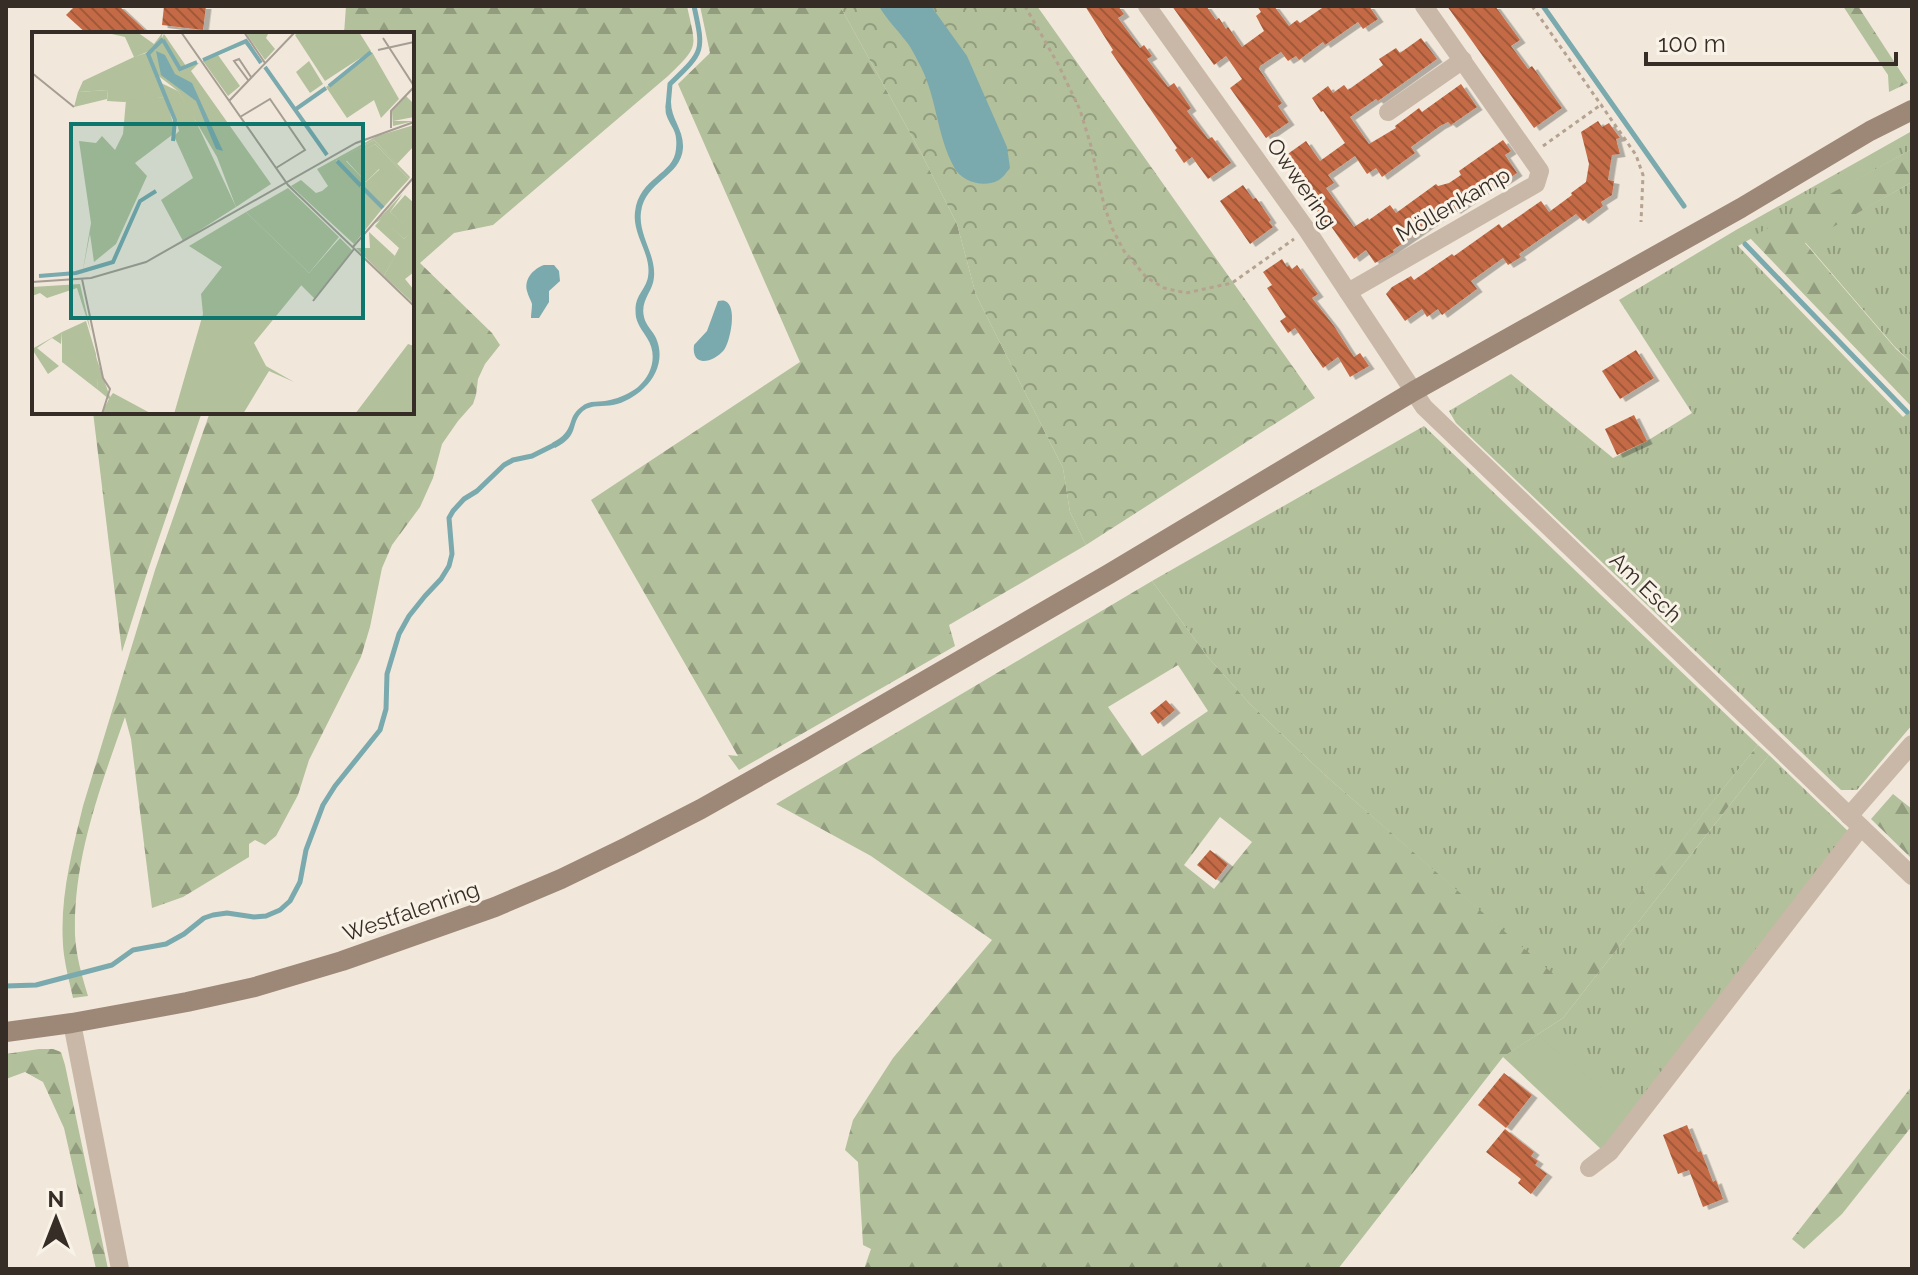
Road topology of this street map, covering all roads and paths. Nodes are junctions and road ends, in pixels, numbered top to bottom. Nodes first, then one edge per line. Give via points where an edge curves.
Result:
1 (1025, 6) edge
2 (1147, 6) edge
3 (1424, 6) edge
4 (1532, 6) edge
5 (1463, 60) junction
6 (1602, 104) junction
7 (1912, 110) edge
8 (1388, 112) dead end
9 (1529, 156) junction
10 (1641, 222) dead end
11 (1307, 230) junction
12 (1348, 292) junction
13 (1414, 391) junction
14 (1912, 744) edge
15 (1855, 822) junction
16 (1912, 876) edge
17 (72, 1023) junction
18 (6, 1032) edge
19 (1589, 1168) dead end
20 (120, 1269) edge

1 - 11 path via 1080,110 1112,228 1146,277 1186,293 1232,283
2 - 11 street, Owwering
3 - 5 street, Möllenkamp
4 - 6 path
5 - 8 street
5 - 9 street, Möllenkamp
6 - 9 path
6 - 10 path via 1641,166
7 - 13 street, Westfalenring
9 - 12 street, Möllenkamp via 1540,171 1536,184
11 - 12 street, Owwering
12 - 13 street, Owwering
13 - 15 street, Am Esch via 1424,407
13 - 17 street, Westfalenring via 802,752 615,853 495,907 342,961 255,987
14 - 15 street
15 - 16 street, Am Esch
15 - 19 street via 1610,1152
17 - 18 street, Westfalenring
17 - 20 street

